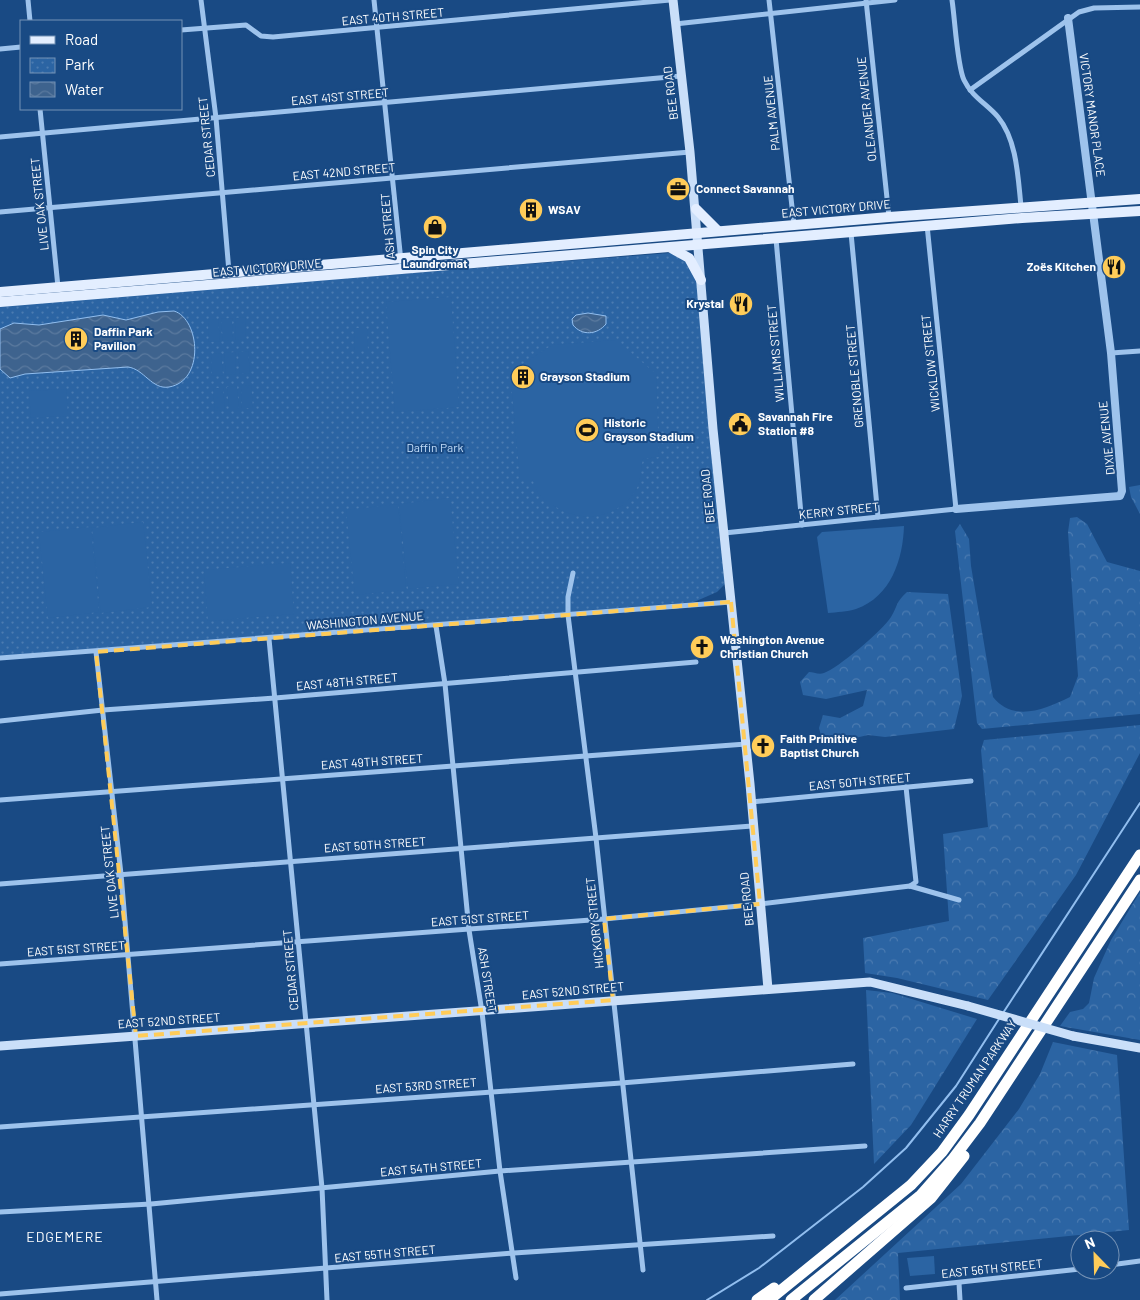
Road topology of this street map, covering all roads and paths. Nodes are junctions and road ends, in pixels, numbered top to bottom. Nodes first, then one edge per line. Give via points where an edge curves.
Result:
1 (28, 0) edge
2 (201, 0) edge
3 (374, 0) edge
4 (672, 0) edge
5 (769, 0) edge
6 (895, 0) edge
7 (952, 0) edge
8 (866, 2) edge
9 (1140, 7) edge
10 (770, 13) junction
11 (1068, 18) junction
12 (30, 20) edge
13 (675, 24) junction
14 (205, 28) junction
15 (378, 29) junction
16 (182, 30) edge
17 (20, 47) edge
18 (0, 50) edge
19 (681, 76) junction
20 (970, 90) junction
21 (386, 102) junction
22 (40, 110) edge
23 (216, 118) junction
24 (42, 133) junction
25 (0, 137) edge
26 (690, 152) junction
27 (394, 178) junction
28 (224, 193) junction
29 (1140, 199) edge
30 (1093, 202) junction
31 (1021, 206) junction
32 (49, 208) junction
33 (696, 209) junction
34 (0, 212) edge
35 (1140, 212) edge
36 (925, 214) junction
37 (1094, 214) junction
38 (889, 217) junction
39 (794, 225) junction
40 (927, 227) junction
41 (718, 231) junction
42 (698, 233) junction
43 (851, 233) junction
44 (776, 239) junction
45 (699, 245) junction
46 (535, 247) junction
47 (670, 248) junction
48 (401, 258) junction
49 (536, 259) junction
50 (402, 271) junction
51 (230, 272) junction
52 (702, 280) junction
53 (212, 285) junction
54 (0, 292) edge
55 (59, 292) junction
56 (0, 302) edge
57 (1140, 351) edge
58 (1111, 353) junction
59 (956, 509) junction
60 (878, 517) junction
61 (802, 525) junction
62 (724, 533) junction
63 (573, 573) dead end
64 (731, 602) junction
65 (568, 615) junction
66 (436, 626) junction
67 (269, 639) junction
68 (96, 652) junction
69 (0, 658) edge
70 (696, 662) dead end
71 (576, 672) junction
72 (445, 684) junction
73 (275, 698) junction
74 (103, 710) junction
75 (0, 720) edge
76 (746, 744) junction
77 (586, 755) junction
78 (453, 766) junction
79 (283, 778) junction
80 (971, 781) dead end
81 (906, 787) junction
82 (111, 791) junction
83 (0, 800) edge
84 (752, 802) junction
85 (752, 826) junction
86 (596, 838) junction
87 (462, 849) junction
88 (1140, 854) edge
89 (291, 861) junction
90 (121, 874) junction
91 (1140, 880) edge
92 (0, 884) edge
93 (910, 886) junction
94 (959, 900) dead end
95 (760, 904) junction
96 (604, 919) junction
97 (470, 930) junction
98 (298, 942) junction
99 (128, 956) junction
100 (0, 964) edge
101 (768, 990) junction
102 (613, 1000) junction
103 (482, 1012) junction
104 (306, 1023) junction
105 (136, 1036) junction
106 (0, 1046) edge
107 (1140, 1048) edge
108 (853, 1064) dead end
109 (621, 1083) junction
110 (493, 1092) junction
111 (994, 1102) junction
112 (314, 1104) junction
113 (141, 1117) junction
114 (0, 1127) edge
115 (865, 1146) dead end
116 (630, 1163) junction
117 (500, 1171) junction
118 (322, 1188) junction
119 (150, 1204) junction
120 (0, 1212) edge
121 (773, 1236) dead end
122 (846, 1239) junction
123 (641, 1246) junction
124 (514, 1253) junction
125 (1140, 1262) edge
126 (1120, 1264) edge
127 (325, 1269) junction
128 (643, 1270) dead end
129 (1070, 1270) edge
130 (516, 1278) dead end
131 (156, 1280) junction
132 (959, 1283) junction
133 (906, 1288) dead end
134 (0, 1294) edge
135 (157, 1300) edge
136 (327, 1300) edge
137 (757, 1300) edge
138 (769, 1300) edge
139 (791, 1300) edge
140 (814, 1300) edge
141 (960, 1300) edge

1 - 12 street
2 - 14 street, CEDAR STREET
3 - 15 street, ASH STREET
4 - 13 main road, BEE ROAD
4 - 15 street, EAST 40TH STREET
5 - 10 street, PALM AVENUE
6 - 8 street
7 - 20 street via 963,78
8 - 10 street
8 - 38 street, OLEANDER AVENUE
9 - 11 street via 1094,8
10 - 13 street
10 - 39 street, PALM AVENUE
11 - 20 street
11 - 30 street, VICTORY MANOR PLACE
13 - 19 main road, BEE ROAD
14 - 15 street, EAST 40TH STREET via 246,25 261,36 273,37
14 - 16 street, EAST 40TH STREET
14 - 23 street, CEDAR STREET
15 - 21 street, ASH STREET
17 - 18 street
19 - 21 street, EAST 41ST STREET
19 - 26 main road, BEE ROAD
20 - 31 street via 1005,129 1017,171
21 - 23 street, EAST 41ST STREET
21 - 27 street, ASH STREET
22 - 24 street, LIVE OAK STREET
23 - 24 street, EAST 41ST STREET
23 - 28 street, CEDAR STREET
24 - 25 street, EAST 41ST STREET
24 - 32 street, LIVE OAK STREET
26 - 27 street, EAST 42ND STREET
26 - 33 main road, BEE ROAD
27 - 28 street, EAST 42ND STREET
27 - 48 street, ASH STREET
28 - 32 street, EAST 42ND STREET
28 - 51 street, CEDAR STREET
29 - 30 main road, EAST VICTORY DRIVE
30 - 31 main road, EAST VICTORY DRIVE
30 - 37 street, VICTORY MANOR PLACE
31 - 36 main road, EAST VICTORY DRIVE
32 - 34 street, EAST 42ND STREET
32 - 55 street, LIVE OAK STREET
33 - 41 main road
33 - 42 main road, BEE ROAD
35 - 37 main road, EAST VICTORY DRIVE
36 - 38 main road, EAST VICTORY DRIVE
36 - 40 street, WICKLOW STREET
37 - 40 main road, EAST VICTORY DRIVE
37 - 58 street, DIXIE AVENUE
38 - 39 main road, EAST VICTORY DRIVE
39 - 41 main road, EAST VICTORY DRIVE
40 - 43 main road, EAST VICTORY DRIVE
40 - 59 street, WICKLOW STREET
41 - 42 main road, EAST VICTORY DRIVE
42 - 45 main road, BEE ROAD
42 - 46 main road, EAST VICTORY DRIVE
43 - 44 main road, EAST VICTORY DRIVE
43 - 60 street, GRENOBLE STREET
44 - 45 main road, EAST VICTORY DRIVE
44 - 61 street, WILLIAMS STREET
45 - 47 main road, EAST VICTORY DRIVE
45 - 52 main road, BEE ROAD
46 - 48 main road, EAST VICTORY DRIVE
46 - 49 street
47 - 49 main road, EAST VICTORY DRIVE
47 - 52 main road via 690,258
48 - 50 street, ASH STREET
48 - 51 main road, EAST VICTORY DRIVE
49 - 50 main road, EAST VICTORY DRIVE
50 - 53 main road, EAST VICTORY DRIVE
51 - 53 main road via 226,279 214,281
51 - 55 main road, EAST VICTORY DRIVE
52 - 62 main road, BEE ROAD
53 - 55 main road, EAST VICTORY DRIVE
54 - 55 main road, EAST VICTORY DRIVE
55 - 56 main road, EAST VICTORY DRIVE
57 - 58 street
58 - 59 street, DIXIE AVENUE via 1122,480 1120,496
59 - 60 street, KERRY STREET
60 - 61 street, KERRY STREET
61 - 62 street, KERRY STREET
62 - 64 main road, BEE ROAD
63 - 65 street, HICKORY STREET
64 - 65 street, WASHINGTON AVENUE
64 - 76 main road, BEE ROAD
65 - 66 street, WASHINGTON AVENUE
65 - 71 street, HICKORY STREET
66 - 67 street, WASHINGTON AVENUE
66 - 72 street, ASH STREET
67 - 68 street, WASHINGTON AVENUE
67 - 73 street, CEDAR STREET
68 - 69 street, WASHINGTON AVENUE
68 - 74 street, LIVE OAK STREET
70 - 71 street, EAST 48TH STREET
71 - 72 street, EAST 48TH STREET
71 - 77 street, HICKORY STREET
72 - 73 street, EAST 48TH STREET
72 - 78 street, ASH STREET
73 - 74 street, EAST 48TH STREET
73 - 79 street, CEDAR STREET
74 - 75 street, EAST 48TH STREET
74 - 82 street, LIVE OAK STREET
76 - 77 street, EAST 49TH STREET
76 - 84 main road, BEE ROAD
77 - 78 street, EAST 49TH STREET
77 - 86 street, HICKORY STREET
78 - 79 street, EAST 49TH STREET
78 - 87 street, ASH STREET
79 - 82 street, EAST 49TH STREET
79 - 89 street, CEDAR STREET
80 - 81 street, EAST 50TH STREET
81 - 84 street, EAST 50TH STREET
81 - 93 street via 916,882
82 - 83 street, EAST 49TH STREET
82 - 90 street, LIVE OAK STREET
84 - 85 main road, BEE ROAD
85 - 86 street, EAST 50TH STREET
85 - 95 main road, BEE ROAD
86 - 87 street, EAST 50TH STREET
86 - 96 street, HICKORY STREET
87 - 89 street, EAST 50TH STREET
87 - 97 street, ASH STREET
88 - 122 highway, HARRY TRUMAN PARKWAY via 956,1134 911,1185
89 - 90 street, EAST 50TH STREET
89 - 98 street, CEDAR STREET
90 - 92 street, EAST 50TH STREET
90 - 99 street, LIVE OAK STREET
91 - 111 highway
93 - 94 street, EAST 51ST STREET
93 - 95 street, EAST 51ST STREET
95 - 96 street, EAST 51ST STREET
95 - 101 main road, BEE ROAD
96 - 97 street, EAST 51ST STREET
96 - 102 street, HICKORY STREET
97 - 98 street, EAST 51ST STREET
97 - 103 street, ASH STREET
98 - 99 street, EAST 51ST STREET
98 - 104 street, CEDAR STREET
99 - 100 street, EAST 51ST STREET
99 - 105 street, LIVE OAK STREET
101 - 102 main road, EAST 52ND STREET
101 - 107 main road, EAST 52ND STREET, bridge via 870,982 1073,1036
102 - 103 main road, EAST 52ND STREET
102 - 109 street, HICKORY STREET
103 - 104 main road, EAST 52ND STREET
103 - 110 street, ASH STREET
104 - 105 main road, EAST 52ND STREET
104 - 112 street, CEDAR STREET
105 - 106 main road, EAST 52ND STREET
105 - 113 street, LIVE OAK STREET
108 - 109 street, EAST 53RD STREET
109 - 110 street, EAST 53RD STREET
109 - 116 street, HICKORY STREET
110 - 112 street, EAST 53RD STREET
110 - 117 street, ASH STREET
111 - 139 highway via 952,1160 921,1195
111 - 140 highway via 959,1165 931,1198
112 - 113 street, EAST 53RD STREET
112 - 118 street, CEDAR STREET
113 - 114 street, EAST 53RD STREET
113 - 119 street, LIVE OAK STREET
115 - 116 street, EAST 54TH STREET
116 - 117 street, EAST 54TH STREET
116 - 123 street, HICKORY STREET
117 - 118 street, EAST 54TH STREET
117 - 124 street, ASH STREET
118 - 119 street, EAST 54TH STREET
118 - 127 street, CEDAR STREET
119 - 120 street, EAST 54TH STREET
119 - 131 street, LIVE OAK STREET
121 - 123 street, EAST 55TH STREET
122 - 137 highway
122 - 138 highway, HARRY TRUMAN PARKWAY
123 - 124 street, EAST 55TH STREET
123 - 128 street, HICKORY STREET
124 - 127 street, EAST 55TH STREET
124 - 130 street, ASH STREET
125 - 126 street
127 - 131 street, EAST 55TH STREET
127 - 136 street, CEDAR STREET
129 - 132 street, EAST 56TH STREET
131 - 134 street, EAST 55TH STREET
131 - 135 street, LIVE OAK STREET
132 - 133 street, EAST 56TH STREET
132 - 141 street

